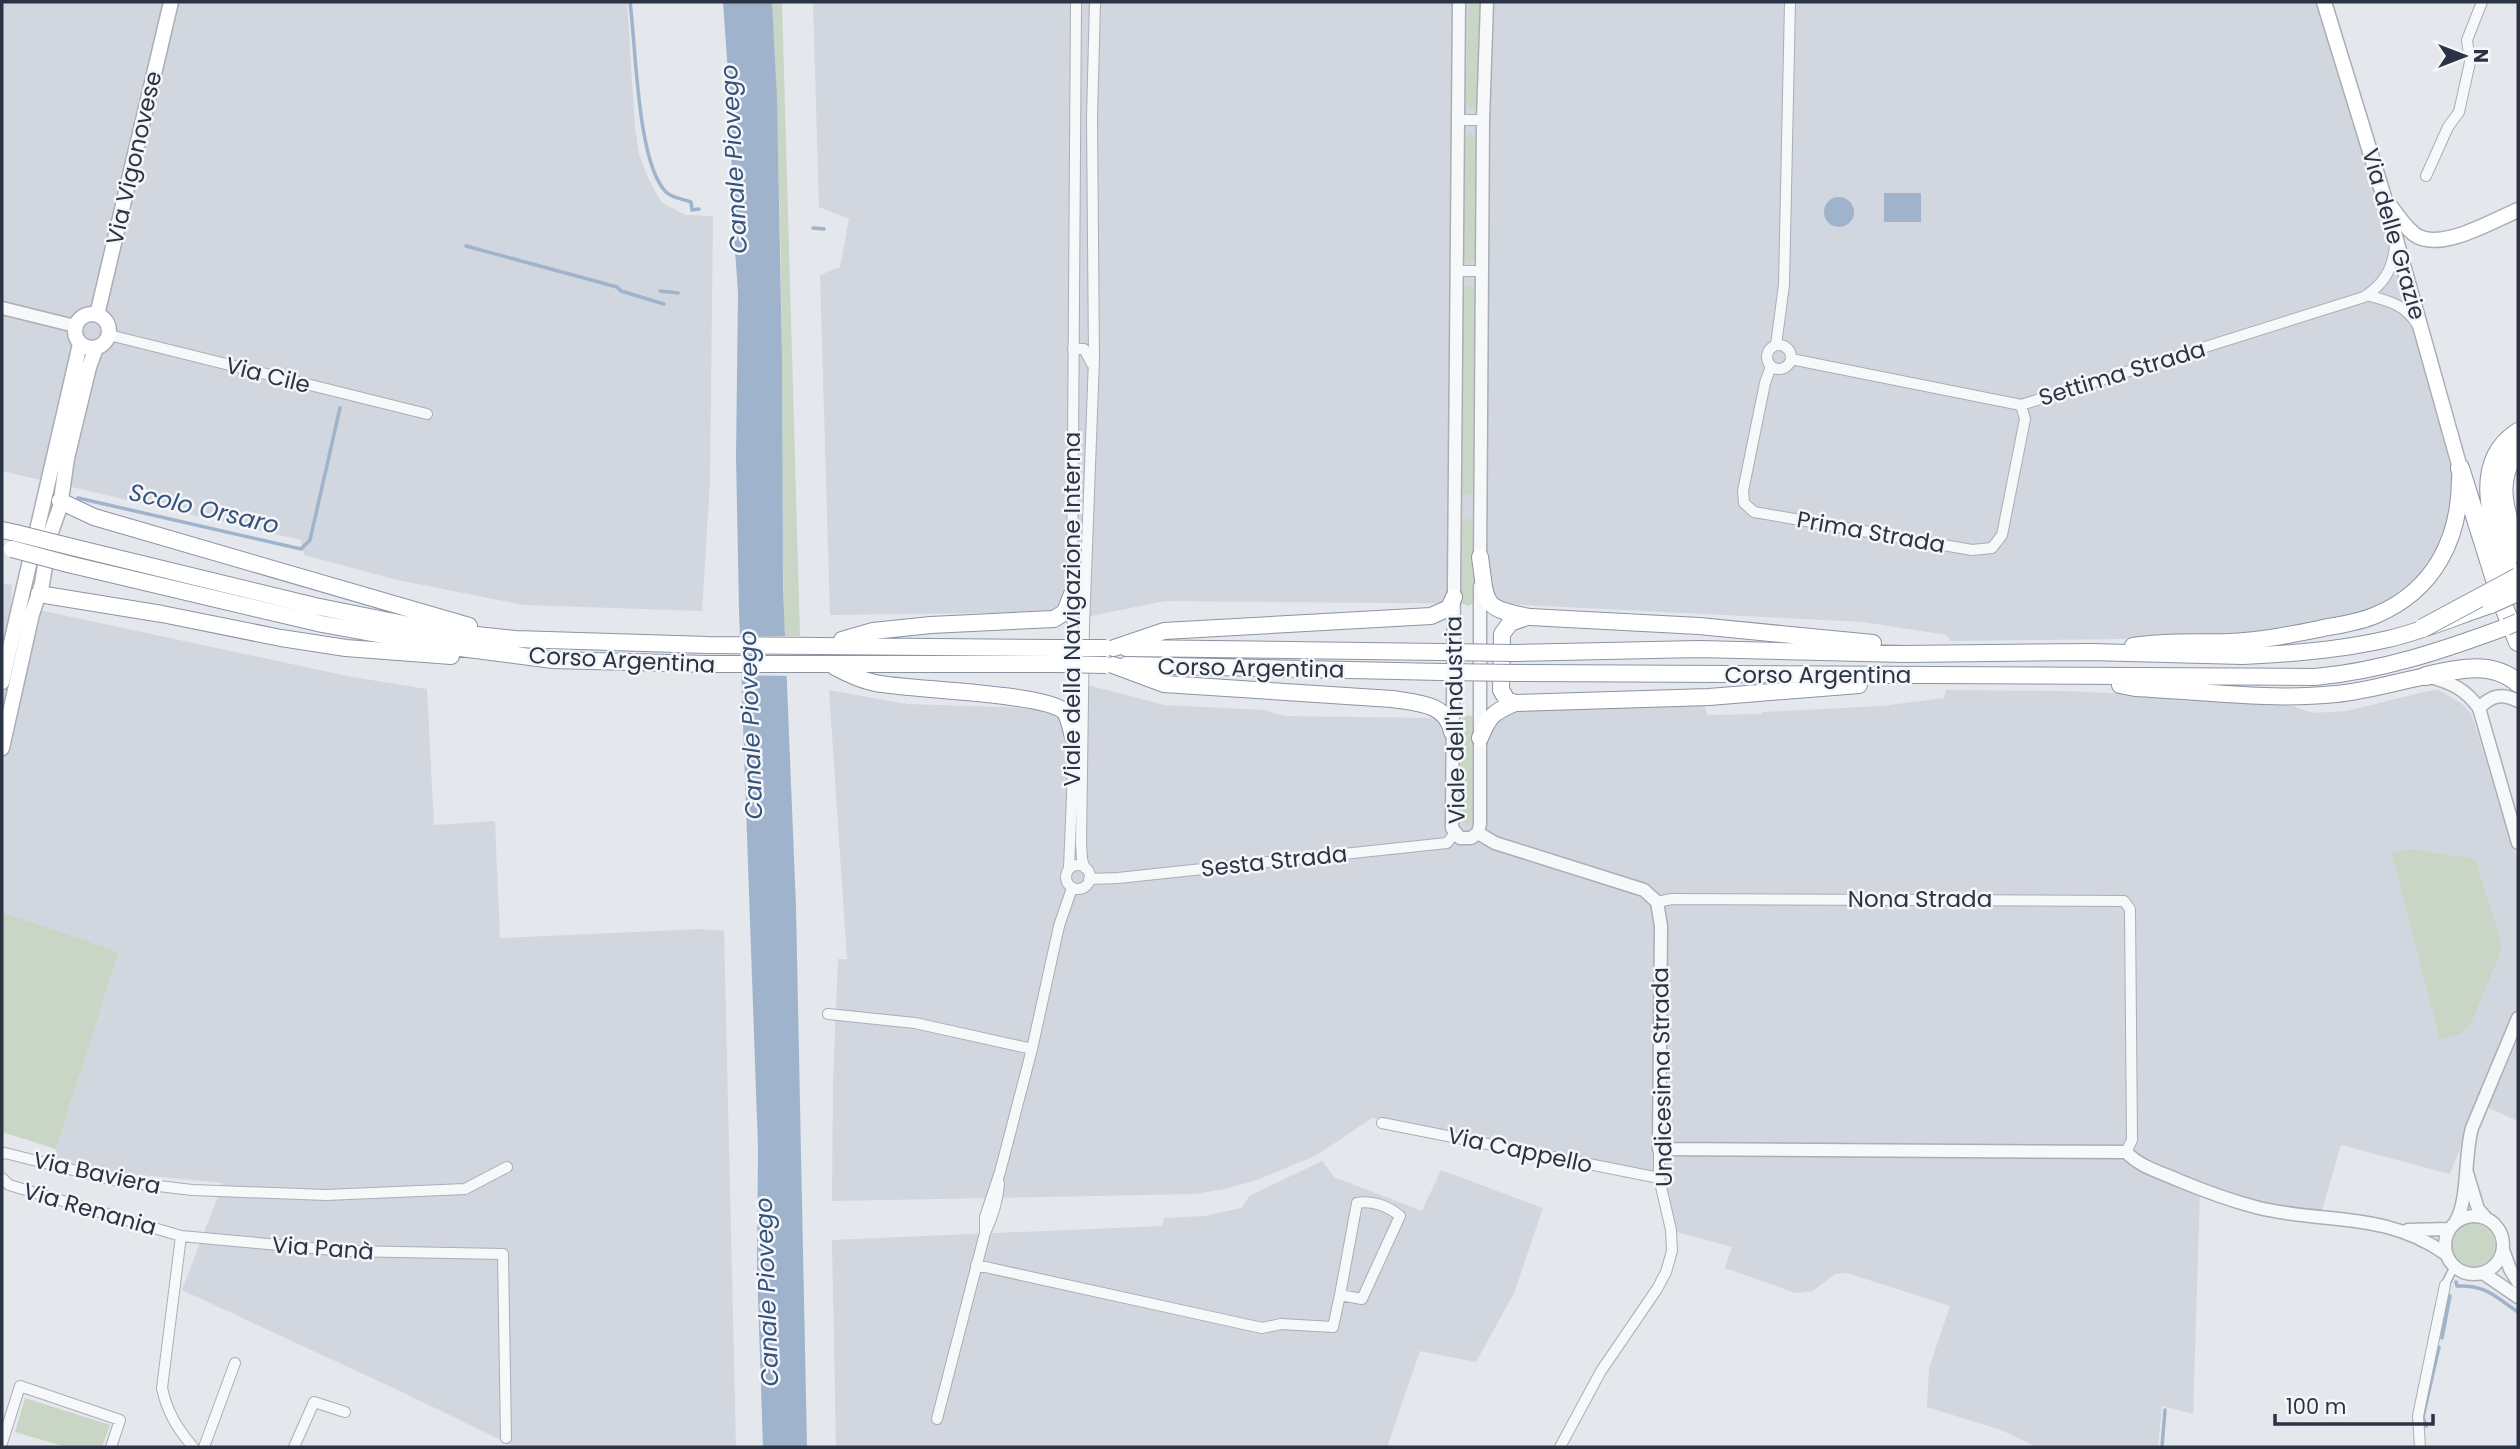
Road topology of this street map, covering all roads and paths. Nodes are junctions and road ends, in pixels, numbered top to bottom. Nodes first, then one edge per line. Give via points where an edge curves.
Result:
1 (171, 2) edge
2 (1076, 2) edge
3 (1095, 2) edge
4 (1460, 2) edge
5 (1487, 2) edge
6 (1790, 2) edge
7 (2324, 2) edge
8 (2482, 2) edge
9 (1092, 117) junction
10 (1075, 118) junction
11 (1458, 120) junction
12 (1483, 120) junction
13 (2426, 176) dead end
14 (2384, 197) junction
15 (2518, 210) edge
16 (2395, 237) junction
17 (1456, 271) junction
18 (1482, 271) junction
19 (2367, 295) junction
20 (2, 308) edge
21 (97, 315) junction
22 (1092, 315) junction
23 (1073, 323) junction
24 (75, 326) junction
25 (109, 335) junction
26 (2423, 335) junction
27 (80, 344) junction
28 (1776, 345) junction
29 (96, 348) junction
30 (1073, 349) junction
31 (1791, 359) junction
32 (1092, 365) junction
33 (1771, 366) junction
34 (2021, 405) junction
35 (427, 414) dead end
36 (2518, 432) edge
37 (2518, 450) edge
38 (2460, 468) junction
39 (52, 503) junction
40 (8, 540) edge
41 (2518, 553) edge
42 (1480, 557) junction
43 (2518, 577) edge
44 (32, 589) junction
45 (1072, 594) junction
46 (2518, 595) edge
47 (1454, 597) junction
48 (1530, 617) junction
49 (2512, 625) edge
50 (2423, 628) junction
51 (515, 639) junction
52 (2518, 642) edge
53 (819, 646) junction
54 (1977, 652) junction
55 (2090, 652) junction
56 (1057, 656) junction
57 (1110, 656) junction
58 (553, 660) junction
59 (823, 665) junction
60 (1975, 676) junction
61 (2426, 676) junction
62 (2091, 677) junction
63 (2, 682) edge
64 (2518, 683) edge
65 (2518, 701) edge
66 (1515, 703) junction
67 (2479, 708) junction
68 (5, 715) edge
69 (1452, 732) junction
70 (1073, 737) junction
71 (1480, 738) junction
72 (2, 748) edge
73 (1478, 833) junction
74 (1455, 834) junction
75 (2518, 843) edge
76 (1069, 868) junction
77 (1085, 868) junction
78 (1089, 879) junction
79 (1072, 888) junction
80 (1657, 902) junction
81 (828, 1014) dead end
82 (2518, 1018) edge
83 (1032, 1048) junction
84 (1382, 1123) dead end
85 (1659, 1149) junction
86 (2126, 1152) junction
87 (2, 1154) edge
88 (2465, 1166) junction
89 (507, 1167) dead end
90 (2, 1178) edge
91 (1659, 1178) junction
92 (2485, 1217) junction
93 (2452, 1225) junction
94 (2401, 1229) junction
95 (181, 1236) junction
96 (2503, 1250) junction
97 (2446, 1254) junction
98 (976, 1265) junction
99 (2454, 1267) junction
100 (2483, 1273) junction
101 (2518, 1282) edge
102 (2445, 1285) joint
103 (1340, 1295) junction
104 (2518, 1297) edge
105 (234, 1363) dead end
106 (345, 1412) dead end
107 (937, 1419) dead end
108 (506, 1438) dead end
109 (2, 1443) edge
110 (111, 1447) edge
111 (193, 1447) edge
112 (205, 1447) edge
113 (294, 1447) edge
114 (1560, 1447) edge
115 (2420, 1447) edge

1 - 21 main road, Via Vigonovese
2 - 10 street, Viale della Navigazione Interna
3 - 9 street, Viale della Navigazione Interna
4 - 11 street, Viale dell'Industria
5 - 12 street, Viale dell'Industria
6 - 28 street, Prima Strada via 1784,285
7 - 14 main road, Via delle Grazie
8 - 13 street via 2467,40 2470,62 2459,112
9 - 10 street
9 - 22 street, Viale della Navigazione Interna
10 - 23 street, Viale della Navigazione Interna
11 - 12 street
11 - 17 street, Viale dell'Industria
12 - 18 street, Viale dell'Industria
14 - 15 main road via 2409,230 2430,240 2459,235
14 - 16 main road, Via delle Grazie
16 - 19 street, Settima Strada via 2393,265
16 - 26 main road, Via delle Grazie
17 - 18 street
17 - 47 street, Viale dell'Industria
18 - 42 street, Viale dell'Industria
19 - 26 street via 2405,310
19 - 34 street, Settima Strada
20 - 24 street
21 - 24 main road via 86,315
21 - 25 main road via 108,324
22 - 23 street via 1086,333
22 - 32 street, Viale della Navigazione Interna
23 - 30 street, Viale della Navigazione Interna
24 - 27 main road
25 - 29 main road
25 - 35 street, Via Cile
26 - 38 main road, Via delle Grazie
27 - 29 main road
27 - 39 main road
28 - 31 street via 1788,348
28 - 33 street, Prima Strada via 1768,353
29 - 39 main road
30 - 32 street via 1084,349
30 - 45 street, Viale della Navigazione Interna
31 - 33 street via 1784,368
31 - 34 street, Settima Strada
32 - 77 street, Viale della Navigazione Interna via 1083,688
33 - 34 street, Prima Strada via 1744,503 1754,512 1972,550 1992,548 2002,535 2025,419
36 - 46 highway via 2507,439 2493,460 2488,484 2491,510
37 - 41 highway via 2505,472 2502,493
38 - 52 highway
38 - 55 highway via 2460,496 2449,547 2415,589 2377,615 2267,639 2158,642
39 - 44 main road via 60,507
39 - 51 highway
40 - 51 highway, Corso Argentina, bridge via 72,547 439,631
40 - 58 highway, Corso Argentina, bridge via 68,564 322,624
42 - 48 highway via 1488,602 1495,609
42 - 71 street, Viale dell'Industria
43 - 50 highway, bridge
44 - 58 highway via 346,648
44 - 63 main road
44 - 68 main road via 32,614
45 - 53 highway via 1065,612 1054,619 873,631
45 - 70 street, Viale della Navigazione Interna
46 - 50 highway, Corso Argentina, bridge
47 - 57 highway via 1449,608 1431,616 1164,631
47 - 69 street, Viale dell'Industria
48 - 54 highway via 1699,626
48 - 66 highway via 1510,623 1502,634 1501,690
49 - 62 highway, Corso Argentina via 2427,655 2335,675
50 - 55 highway, Corso Argentina via 2391,639 2286,654
51 - 53 highway, Corso Argentina
53 - 56 highway, Corso Argentina
54 - 55 highway, Corso Argentina
54 - 57 highway, Corso Argentina, bridge via 1671,649
56 - 57 highway, Corso Argentina, bridge
56 - 59 highway, Corso Argentina
57 - 60 highway, Corso Argentina, bridge via 1442,672
57 - 69 highway via 1164,684 1430,705 1445,715
58 - 59 highway, Corso Argentina
59 - 70 highway via 875,683 1052,704 1066,713
60 - 62 highway, Corso Argentina
60 - 66 highway via 1709,697
61 - 62 highway via 2337,694 2272,696 2135,688
61 - 64 highway via 2486,668
61 - 67 street via 2457,686
65 - 67 street via 2498,695
66 - 71 highway via 1493,713
67 - 75 street
68 - 72 main road
69 - 74 street, Viale dell'Industria
70 - 76 street, Viale della Navigazione Interna
71 - 73 street, Viale dell'Industria
73 - 74 street, Viale dell'Industria via 1471,838
73 - 80 street via 1504,847 1644,890
74 - 78 street, Sesta Strada via 1447,843
76 - 77 street
76 - 79 street, Viale della Navigazione Interna via 1066,878
77 - 78 street, Viale della Navigazione Interna
78 - 79 street via 1084,887
79 - 83 street, Viale della Navigazione Interna
80 - 85 street, Undicesima Strada via 1661,926
80 - 86 street, Nona Strada via 2124,901 2130,909 2132,1065 2132,1140
81 - 83 street via 915,1023
82 - 88 street via 2472,1128
83 - 98 street, Viale della Navigazione Interna via 1000,1172 999,1195
84 - 91 street, Via Cappello
85 - 86 street
85 - 91 street, Undicesima Strada
86 - 94 street via 2135,1161 2201,1189 2261,1208
87 - 89 street, Via Baviera via 117,1181 192,1190 326,1195 465,1189
88 - 92 street via 2478,1209
88 - 93 street via 2462,1208
90 - 95 street, Via Renania via 9,1185
91 - 114 street, Undicesima Strada via 1671,1230 1666,1272 1601,1371
92 - 93 street via 2465,1217
92 - 96 street via 2500,1230
93 - 94 street
93 - 97 street via 2445,1237
94 - 97 street
95 - 108 street, Via Panà via 345,1251 503,1254
95 - 111 street via 162,1388 167,1409
96 - 100 street via 2496,1264
96 - 101 street
97 - 99 street
98 - 103 street via 1262,1328 1280,1324 1333,1327
98 - 107 street, Viale della Navigazione Interna
99 - 100 street via 2473,1275
99 - 102 street
100 - 104 street
102 - 115 street via 2418,1416
103 - 103 street via 1363,1299 1400,1216 1393,1210 1368,1201 1357,1203
105 - 112 street
106 - 113 street via 314,1402
109 - 110 street via 20,1386 120,1420

